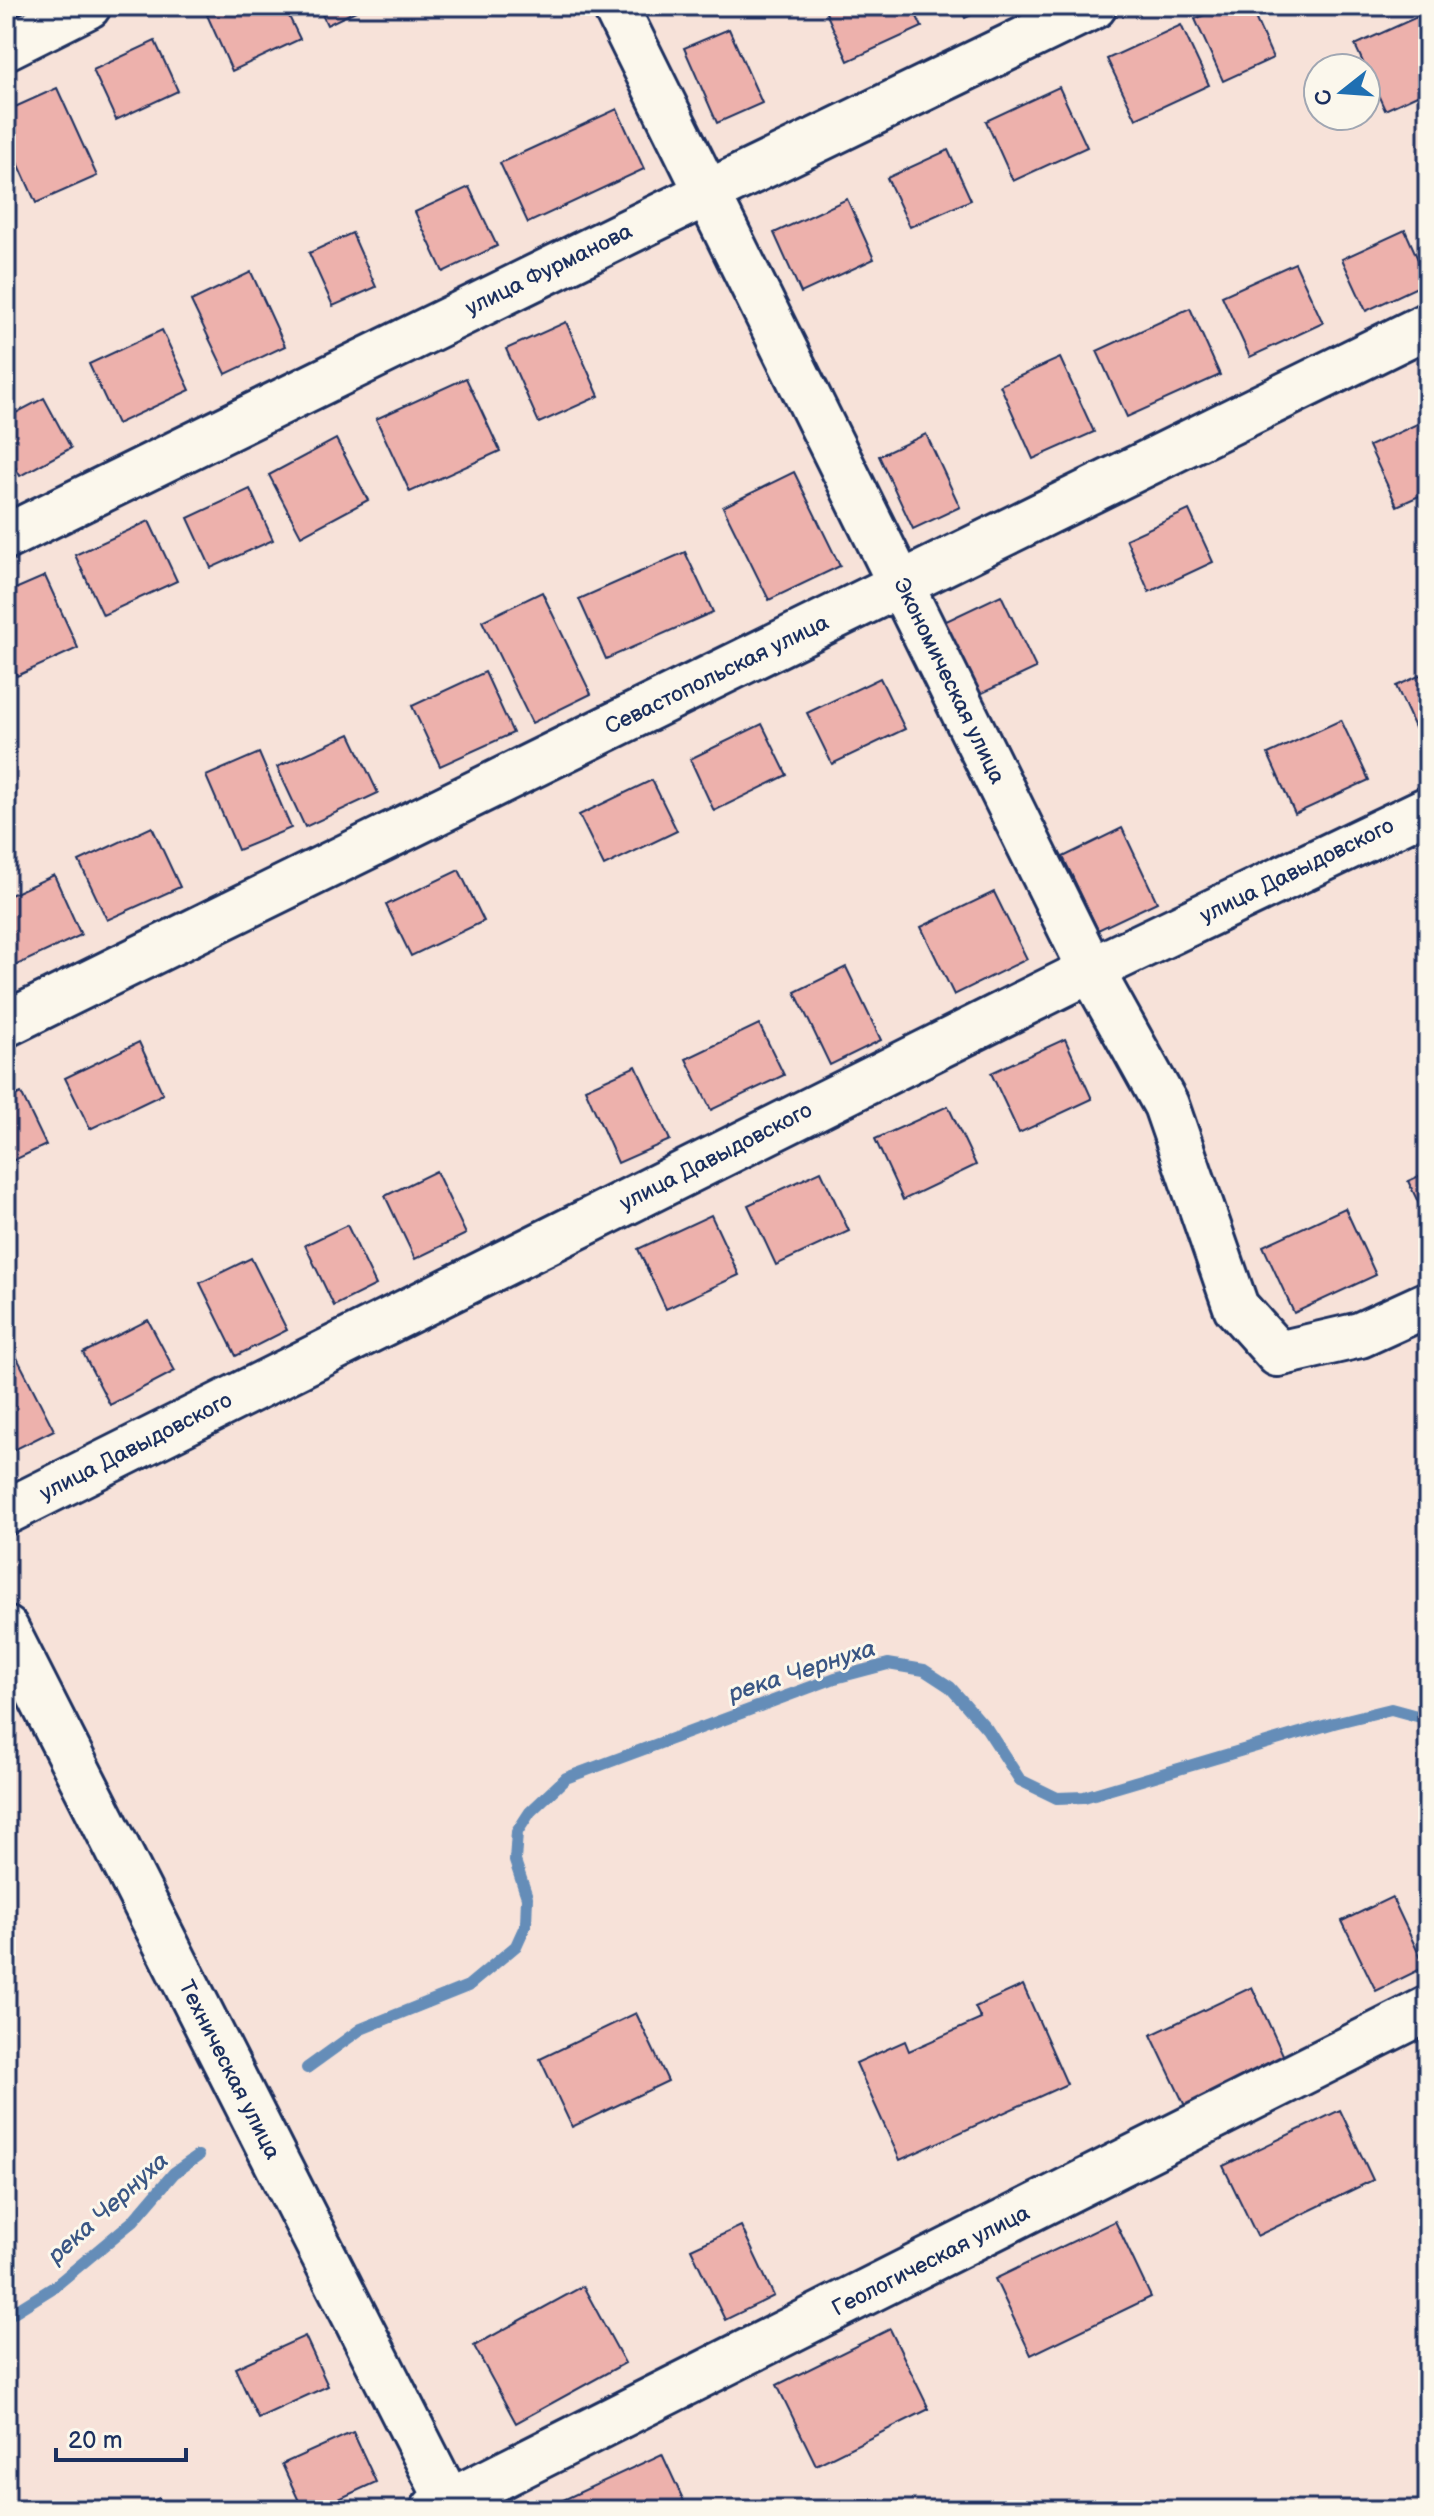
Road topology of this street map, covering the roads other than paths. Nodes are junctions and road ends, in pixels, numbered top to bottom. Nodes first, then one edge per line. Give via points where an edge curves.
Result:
1 (88, 6) edge
2 (615, 6) edge
3 (1094, 6) edge
4 (6, 47) edge
5 (707, 193) junction
6 (1428, 325) edge
7 (6, 537) edge
8 (901, 585) junction
9 (1428, 809) edge
10 (1091, 970) junction
11 (6, 1024) edge
12 (1428, 1304) edge
13 (6, 1512) edge
14 (6, 1629) edge
15 (1428, 2009) edge
16 (445, 2507) edge

1 - 4 street
2 - 5 street, Экономическая улица
3 - 5 street, улица Фурманова
5 - 7 street, улица Фурманова
5 - 8 street, Экономическая улица
6 - 8 street, Севастопольская улица
8 - 10 street, Экономическая улица
8 - 11 street, Севастопольская улица
9 - 10 street, улица Давыдовского
10 - 12 street, Экономическая улица via 1166,1105 1236,1307 1278,1354 1360,1335
10 - 13 street, улица Давыдовского
14 - 16 street, Техническая улица
15 - 16 street, Геологическая улица

